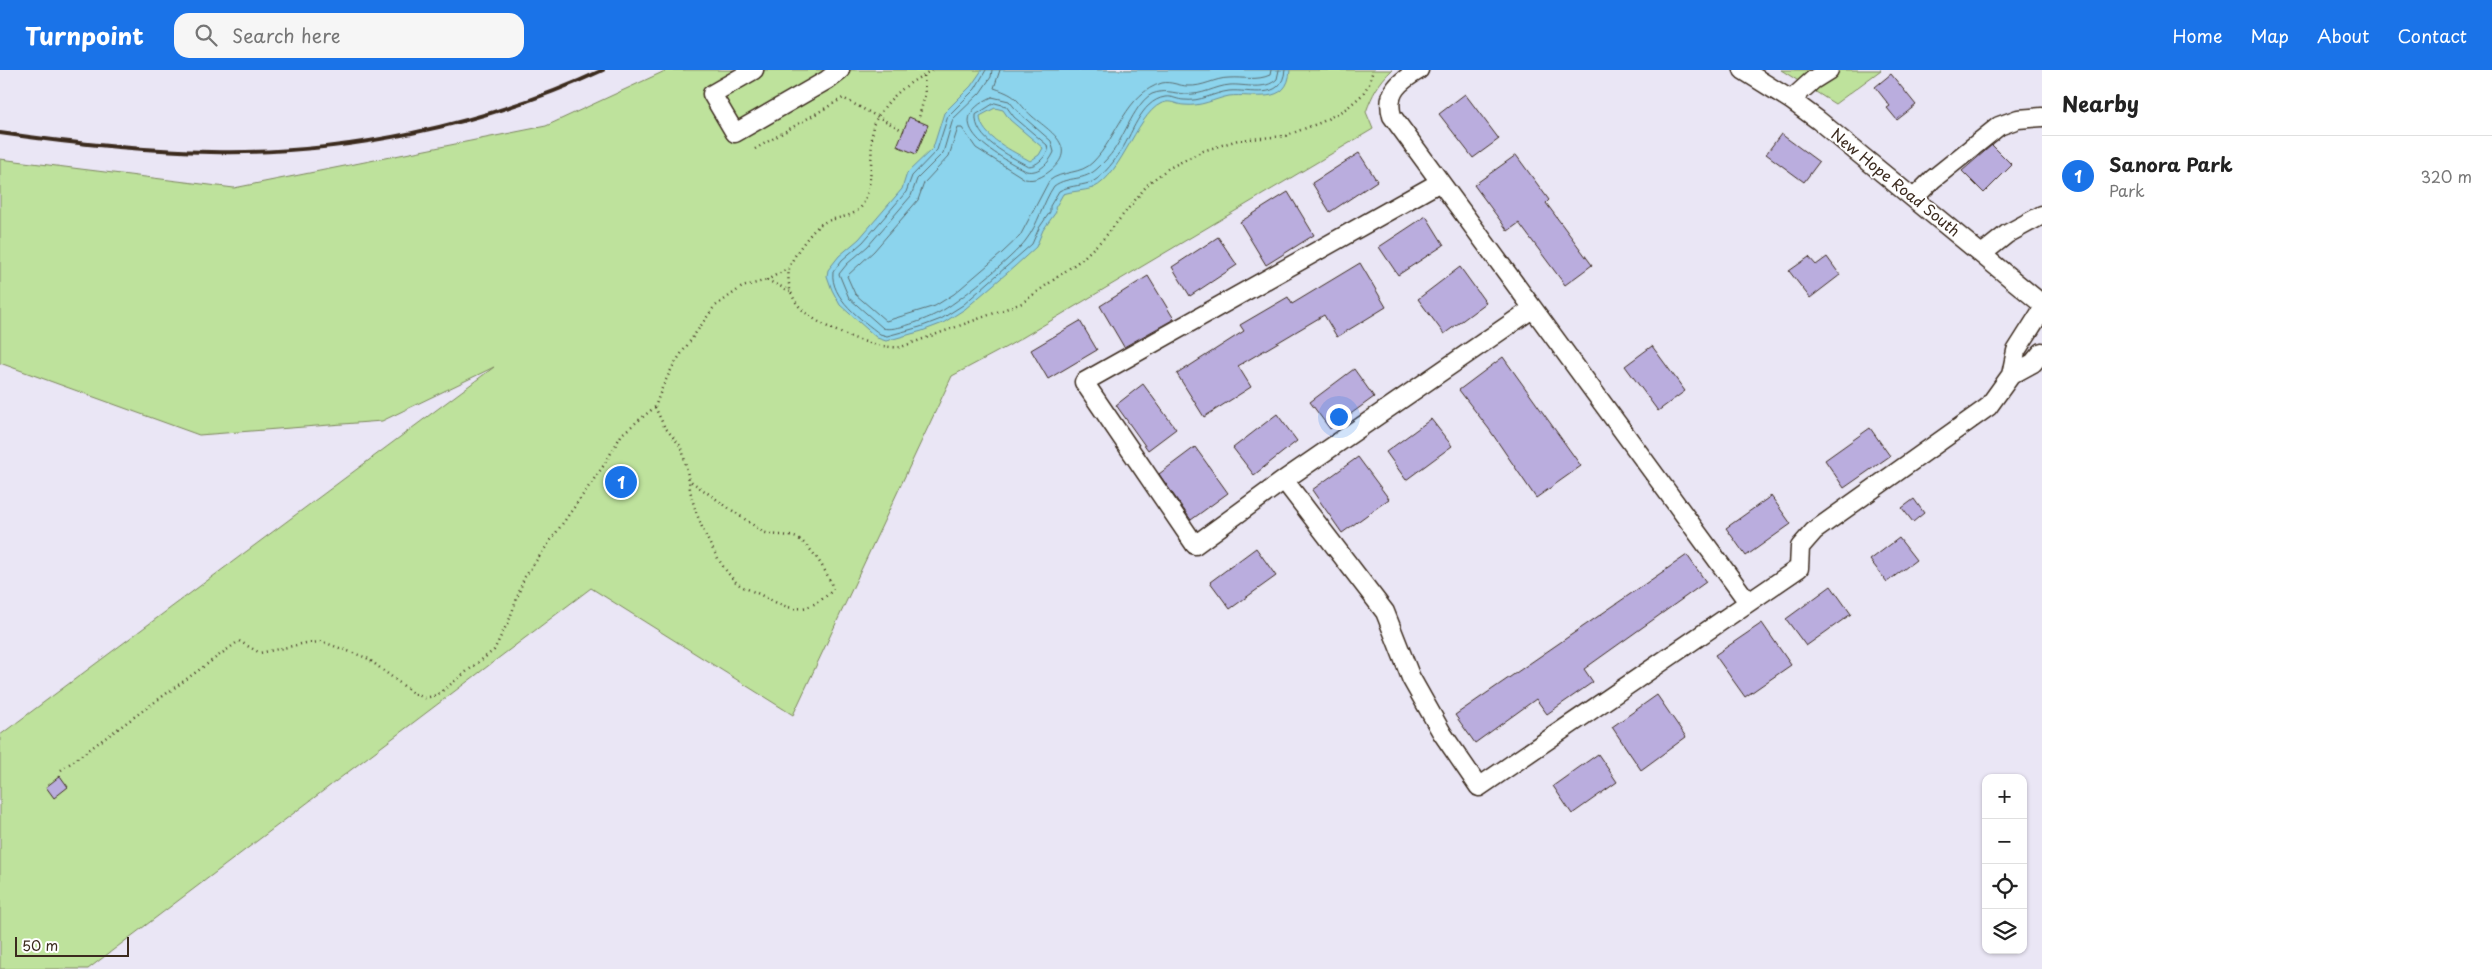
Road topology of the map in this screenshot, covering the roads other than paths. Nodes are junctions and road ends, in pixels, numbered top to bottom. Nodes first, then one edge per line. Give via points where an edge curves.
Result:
1 (754, 70) edge
2 (840, 70) edge
3 (1419, 70) edge
4 (1743, 70) edge
5 (1829, 70) edge
6 (1791, 100) junction
7 (2042, 118) edge
8 (1440, 182) junction
9 (1914, 198) junction
10 (2042, 215) edge
11 (1982, 254) junction
12 (2042, 304) edge
13 (1532, 309) junction
14 (2042, 310) edge
15 (2042, 352) edge
16 (2011, 375) junction
17 (1284, 480) junction
18 (1748, 602) junction

1 - 2 street via 712,94 735,133
3 - 8 street via 1397,85 1390,108 1392,116
4 - 6 street, New Hope Road South
5 - 6 street
6 - 9 street, New Hope Road South
7 - 9 street via 2018,119 1999,126
8 - 13 street
8 - 17 street via 1084,382 1195,545
9 - 11 street, New Hope Road South
10 - 11 street via 2007,234
11 - 12 street, New Hope Road South
13 - 17 street
13 - 18 street
14 - 16 street via 2016,351
15 - 16 street via 2033,363
16 - 18 street via 1988,407 1977,416 1814,531 1800,547 1799,568
17 - 18 street via 1386,612 1411,678 1442,733 1479,787

